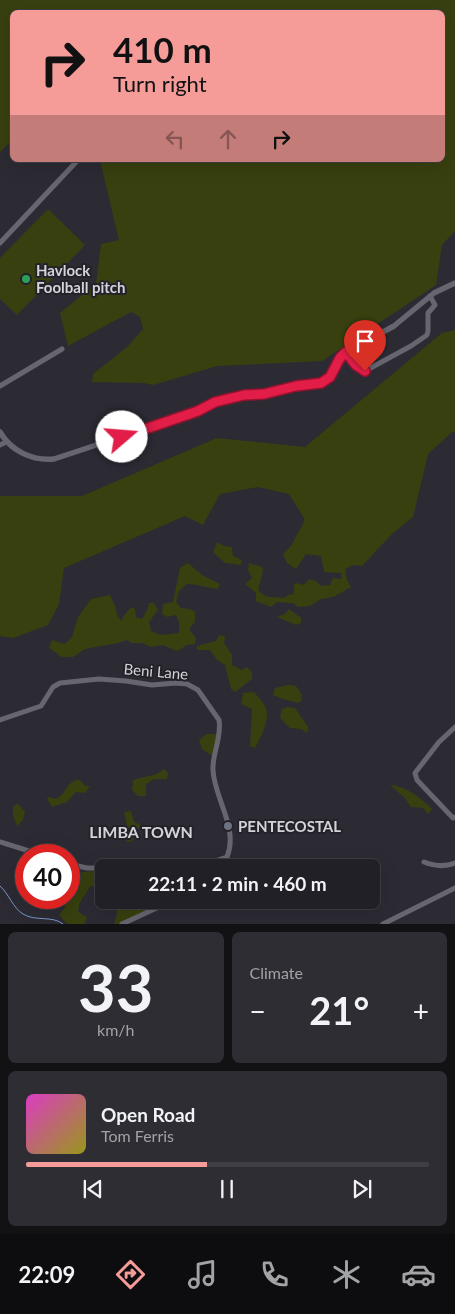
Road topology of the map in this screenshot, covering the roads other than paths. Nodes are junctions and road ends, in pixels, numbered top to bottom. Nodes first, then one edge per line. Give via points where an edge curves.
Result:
1 (76, 162) edge
2 (0, 243) edge
3 (455, 283) edge
4 (430, 296) junction
5 (62, 349) dead end
6 (346, 352) junction
7 (0, 386) edge
8 (0, 432) edge
9 (6, 442) junction
10 (0, 445) edge
11 (0, 720) edge
12 (455, 727) edge
13 (455, 818) edge
14 (0, 842) edge
15 (15, 847) edge
16 (225, 859) edge
17 (424, 862) dead end
18 (455, 863) edge
19 (80, 866) edge
20 (95, 868) edge
21 (455, 888) edge
22 (154, 909) edge
23 (122, 924) edge
24 (383, 924) edge

1 - 2 street
3 - 4 street
4 - 6 street via 394,326
4 - 6 street via 435,305 428,313 428,331 411,346 365,371
5 - 7 street
6 - 9 street via 330,377 321,383 215,402 198,411 57,458 47,460 28,456
8 - 9 street
9 - 10 street
11 - 16 street, Beni Lane via 39,708 52,687 60,683 113,680 192,686 212,708 220,725 213,769 229,829 229,854
12 - 13 street via 415,773 417,780
14 - 15 street
17 - 18 street via 434,865
19 - 20 street
21 - 24 street
22 - 23 street

